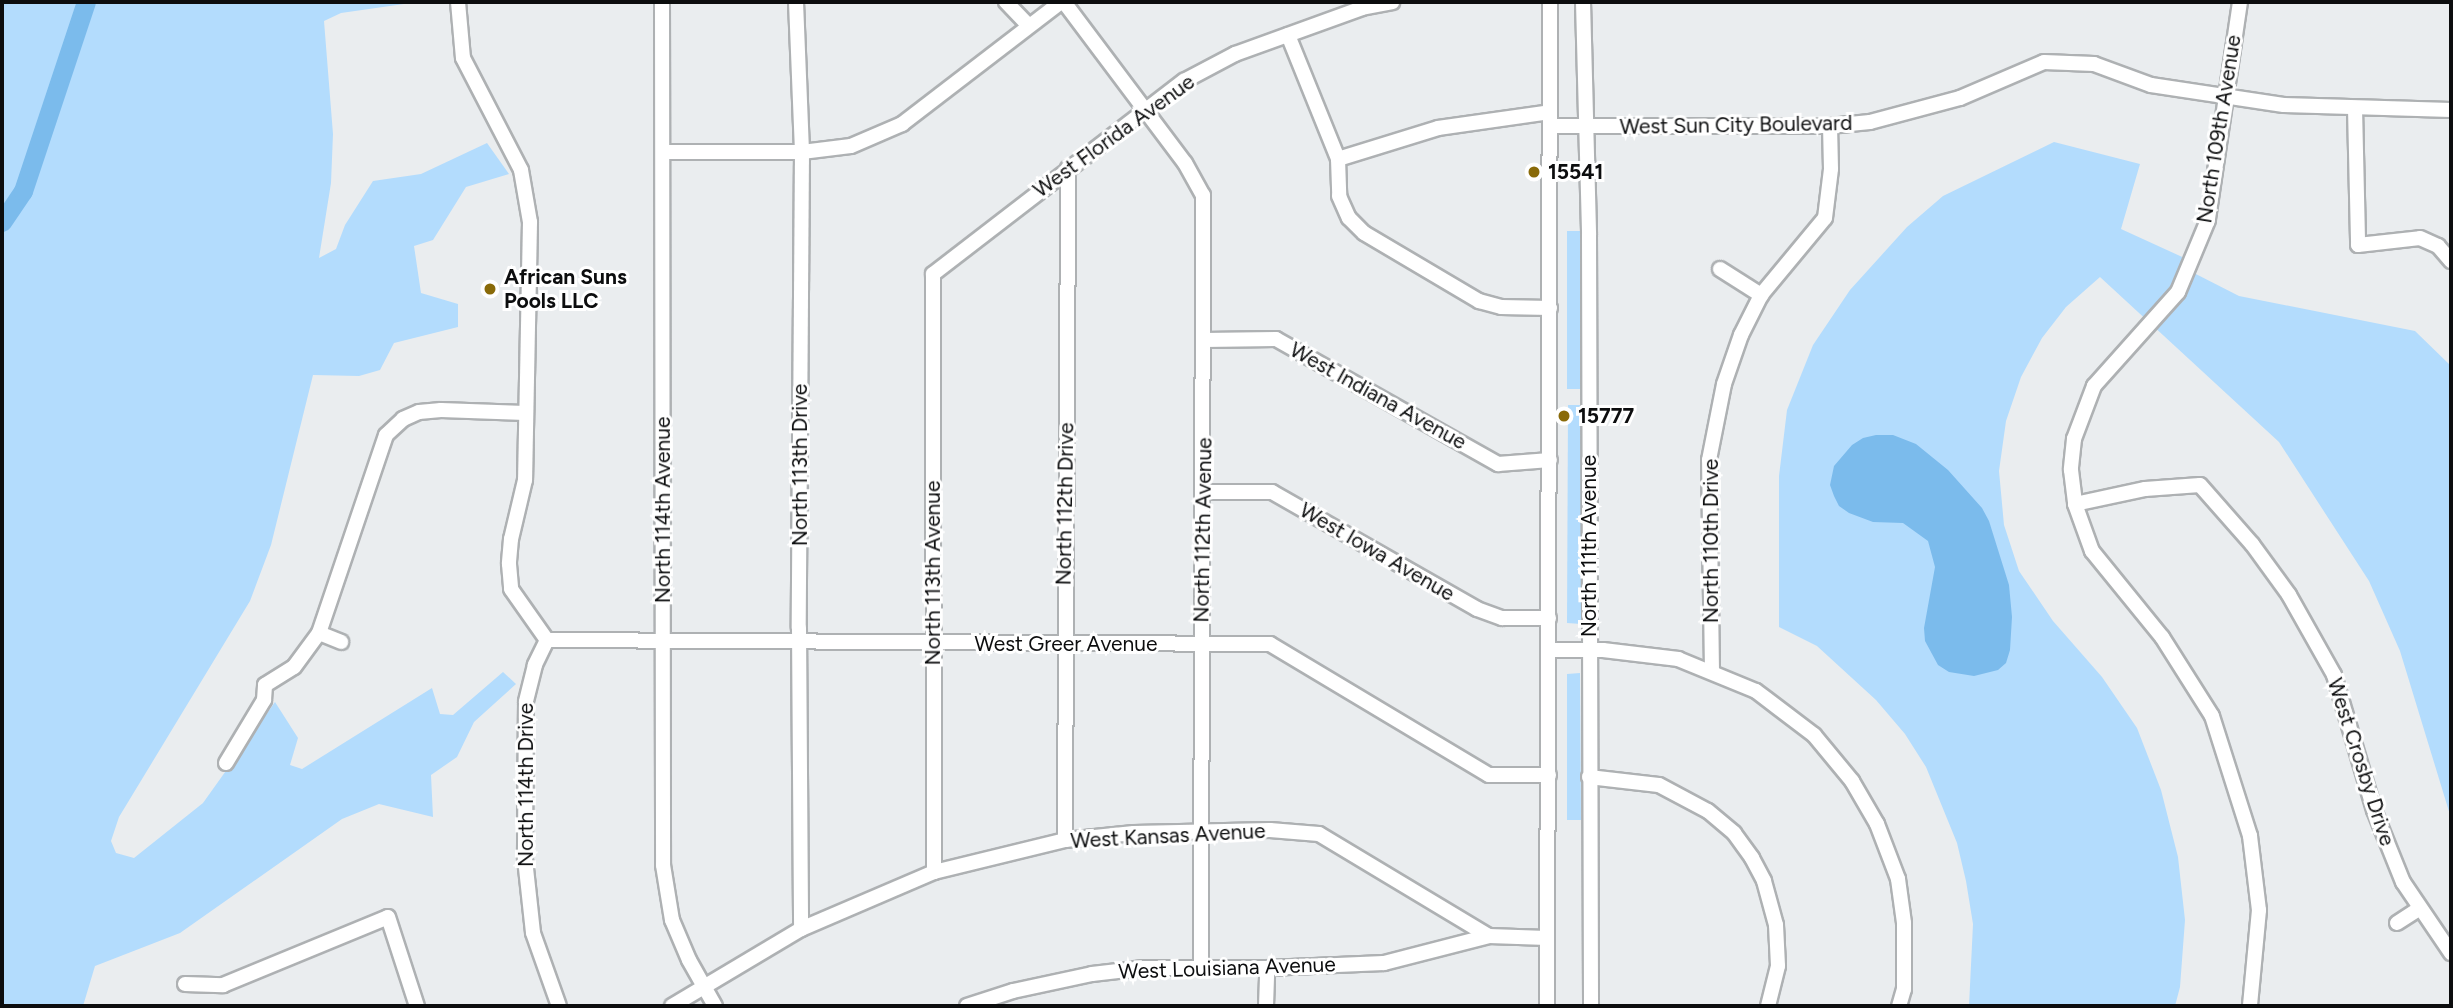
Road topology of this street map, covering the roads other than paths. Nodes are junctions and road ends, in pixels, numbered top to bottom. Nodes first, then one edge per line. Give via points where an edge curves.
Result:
1 (458, 2) edge
2 (662, 2) edge
3 (796, 2) edge
4 (1006, 2) edge
5 (1063, 2) edge
6 (1392, 2) edge
7 (1550, 2) edge
8 (1583, 2) edge
9 (2240, 2) edge
10 (1028, 25) junction
11 (1288, 35) junction
12 (2226, 97) junction
13 (1146, 108) junction
14 (2355, 108) junction
15 (2451, 110) edge
16 (1550, 119) junction
17 (1586, 126) junction
18 (1830, 126) junction
19 (664, 152) junction
20 (802, 152) junction
21 (1338, 159) junction
22 (1068, 168) junction
23 (2451, 261) edge
24 (1720, 269) dead end
25 (933, 274) joint
26 (1761, 295) junction
27 (1550, 308) junction
28 (1204, 340) junction
29 (525, 413) junction
30 (1550, 460) junction
31 (1204, 492) junction
32 (2075, 503) junction
33 (1549, 618) junction
34 (319, 633) junction
35 (547, 640) junction
36 (341, 642) dead end
37 (663, 642) junction
38 (799, 642) junction
39 (1201, 643) junction
40 (934, 644) junction
41 (1064, 644) junction
42 (1549, 650) junction
43 (1590, 650) junction
44 (1712, 671) junction
45 (226, 763) dead end
46 (1549, 775) junction
47 (1589, 777) junction
48 (1202, 831) junction
49 (1065, 840) junction
50 (934, 872) junction
51 (2420, 908) junction
52 (2397, 923) dead end
53 (801, 929) junction
54 (1489, 936) junction
55 (1547, 938) junction
56 (2451, 953) edge
57 (1200, 968) junction
58 (1267, 968) junction
59 (185, 984) dead end
60 (706, 988) junction
61 (417, 1006) edge
62 (559, 1006) edge
63 (672, 1006) edge
64 (715, 1006) edge
65 (967, 1006) edge
66 (1266, 1006) edge
67 (1547, 1006) edge
68 (1591, 1006) edge
69 (1768, 1006) edge
70 (1899, 1006) edge
71 (2250, 1006) edge

1 - 29 street via 463,58 522,170 530,222
2 - 19 street, North 114th Avenue
3 - 20 street, North 113th Drive
4 - 10 street
5 - 10 street
5 - 13 street, North 112th Avenue
6 - 11 street, West Florida Avenue
7 - 16 street, North 111th Avenue
8 - 17 street, North 111th Avenue
9 - 12 street, North 109th Avenue
10 - 20 street via 902,124 852,146
11 - 13 street, West Florida Avenue via 1235,54
11 - 21 street
12 - 14 street, West Sun City Boulevard
12 - 18 street, West Sun City Boulevard via 2151,85 2094,64 2044,62 1960,98 1903,116
12 - 32 street, North 109th Avenue via 2208,220 2178,292 2094,386 2082,411 2071,470
13 - 22 street, West Florida Avenue
13 - 28 street, North 112th Avenue via 1203,195
14 - 15 street, West Sun City Boulevard
14 - 23 street via 2358,244 2420,238 2438,246
16 - 17 street, West Sun City Boulevard
16 - 21 street, West Sun City Boulevard via 1438,128
16 - 27 street, North 111th Avenue
17 - 18 street, West Sun City Boulevard
17 - 43 street, North 111th Avenue
18 - 26 street, North 110th Drive via 1825,218
19 - 20 street
19 - 37 street, North 114th Avenue
20 - 38 street, North 113th Drive
21 - 27 street via 1339,196 1349,218 1364,233 1479,301 1502,307
22 - 25 street, West Florida Avenue
22 - 41 street, North 112th Drive
24 - 26 street
25 - 40 street, North 113th Avenue
26 - 44 street, North 110th Drive via 1724,384 1709,460
27 - 30 street, North 111th Avenue
28 - 30 street, West Indiana Avenue via 1276,339 1498,464
28 - 31 street, North 112th Avenue
29 - 34 street via 419,412 386,435
29 - 35 street via 525,480 511,539 511,589
30 - 33 street, North 111th Avenue
31 - 33 street, West Iowa Avenue via 1272,492 1476,609 1502,618
31 - 39 street, North 112th Avenue
32 - 51 street, West Crosby Drive via 2145,489 2200,485 2252,544 2289,596 2334,675 2374,810 2403,882
32 - 71 street, North 109th Avenue via 2092,551 2162,637 2212,716 2250,836 2259,910
33 - 42 street, North 111th Avenue
34 - 36 street
34 - 45 street via 293,667 265,685 264,700
35 - 37 street, West Greer Avenue
35 - 62 street, North 114th Drive via 526,702 525,872 533,933
37 - 38 street, West Greer Avenue
37 - 60 street, North 114th Avenue via 664,882 680,941
38 - 40 street, West Greer Avenue
38 - 53 street, North 113th Drive
39 - 41 street, West Greer Avenue
39 - 46 street, West Greer Avenue via 1270,644 1489,775
39 - 48 street, North 112th Avenue
40 - 41 street, West Greer Avenue
40 - 50 street, North 113th Avenue
41 - 49 street, North 112th Drive
42 - 43 street
42 - 46 street, North 111th Avenue
43 - 44 street via 1678,659
43 - 47 street, North 111th Avenue
44 - 70 street via 1756,691 1814,735 1852,781 1877,824 1898,879 1904,923 1904,989
46 - 55 street, North 111th Avenue
47 - 68 street, North 111th Avenue
47 - 69 street via 1659,786 1708,811 1734,833 1764,881 1776,925 1779,966
48 - 49 street, West Kansas Avenue
48 - 54 street, West Kansas Avenue via 1319,834
48 - 57 street, North 112th Avenue
49 - 50 street, West Kansas Avenue
50 - 53 street, West Kansas Avenue
51 - 52 street
51 - 56 street, West Crosby Drive
53 - 60 street, West Kansas Avenue
54 - 55 street, West Kansas Avenue
54 - 58 street, West Louisiana Avenue via 1384,963
55 - 67 street, North 111th Avenue
57 - 58 street, West Louisiana Avenue
57 - 65 street, West Louisiana Avenue via 1092,974
58 - 66 street
59 - 61 street via 223,985 388,917
60 - 63 street, West Kansas Avenue
60 - 64 street, North 114th Avenue

